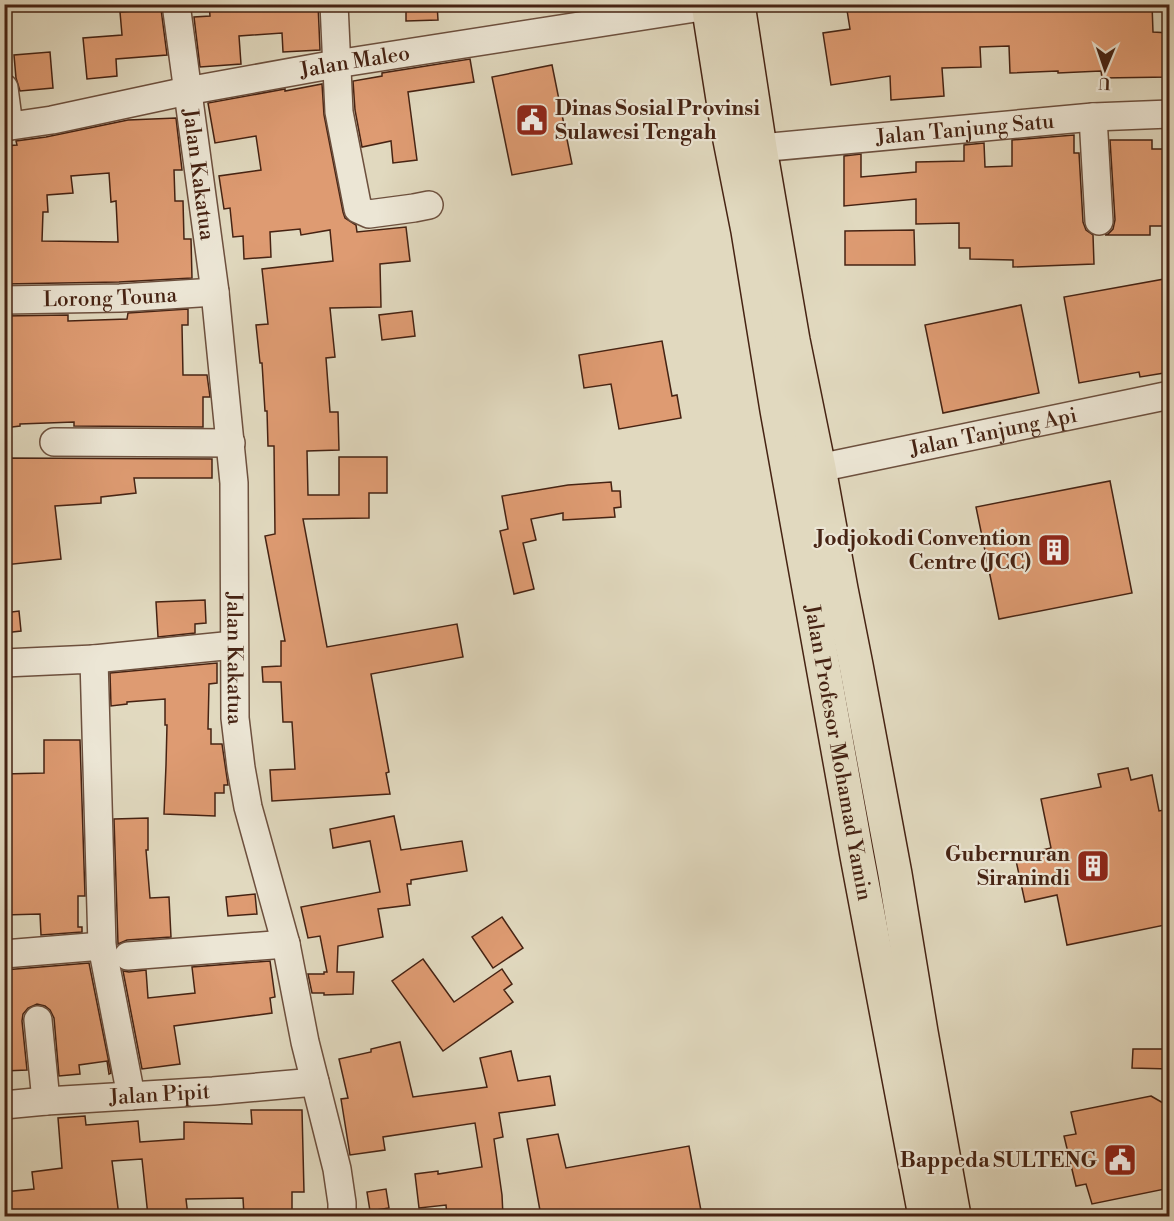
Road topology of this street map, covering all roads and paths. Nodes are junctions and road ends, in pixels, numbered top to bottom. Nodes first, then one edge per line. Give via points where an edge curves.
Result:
1 (176, 4) edge
2 (334, 4) edge
3 (718, 5) edge
4 (336, 64) junction
5 (4, 88) edge
6 (187, 91) junction
7 (1170, 114) edge
8 (1093, 117) junction
9 (7, 126) edge
10 (760, 148) junction
11 (429, 205) dead end
12 (1100, 221) dead end
13 (215, 292) junction
14 (4, 300) edge
15 (1170, 395) edge
16 (54, 442) dead end
17 (231, 443) junction
18 (819, 468) junction
19 (234, 645) junction
20 (93, 658) junction
21 (4, 663) edge
22 (876, 775) junction
23 (844, 782) junction
24 (286, 944) junction
25 (102, 946) junction
26 (4, 954) edge
27 (128, 956) dead end
28 (38, 1020) dead end
29 (315, 1082) junction
30 (131, 1096) junction
31 (45, 1101) junction
32 (4, 1105) edge
33 (342, 1216) edge
34 (925, 1216) edge
35 (954, 1216) edge

1 - 6 street, Jalan Kakatua
2 - 4 street
3 - 4 street, Jalan Maleo
3 - 10 main road, Jalan Profesor Mohamad Yamin
3 - 23 main road, Jalan Profesor Mohamad Yamin via 727,125
4 - 6 street, Jalan Maleo
4 - 11 street via 339,112 358,209 369,214
5 - 9 street
6 - 9 street, Jalan Maleo
6 - 13 street, Jalan Kakatua
7 - 8 street, Jalan Tanjung Satu
8 - 10 street, Jalan Tanjung Satu
8 - 12 street
10 - 18 main road, Jalan Profesor Mohamad Yamin
13 - 14 street, Lorong Touna
13 - 17 street, Jalan Kakatua
15 - 18 street, Jalan Tanjung Api
16 - 17 street
17 - 19 street, Jalan Kakatua
18 - 22 main road, Jalan Profesor Mohamad Yamin
19 - 20 street
19 - 24 street, Jalan Kakatua via 240,768
20 - 21 street
20 - 25 street
22 - 23 main road
22 - 35 main road, Jalan Profesor Mohamad Yamin
23 - 34 main road, Jalan Profesor Mohamad Yamin
24 - 27 street
24 - 29 street, Jalan Kakatua
25 - 26 street
25 - 30 street
28 - 31 street
29 - 30 street, Jalan Pipit
29 - 33 street, Jalan Kakatua via 337,1169
30 - 31 street, Jalan Pipit
31 - 32 street, Jalan Pipit

